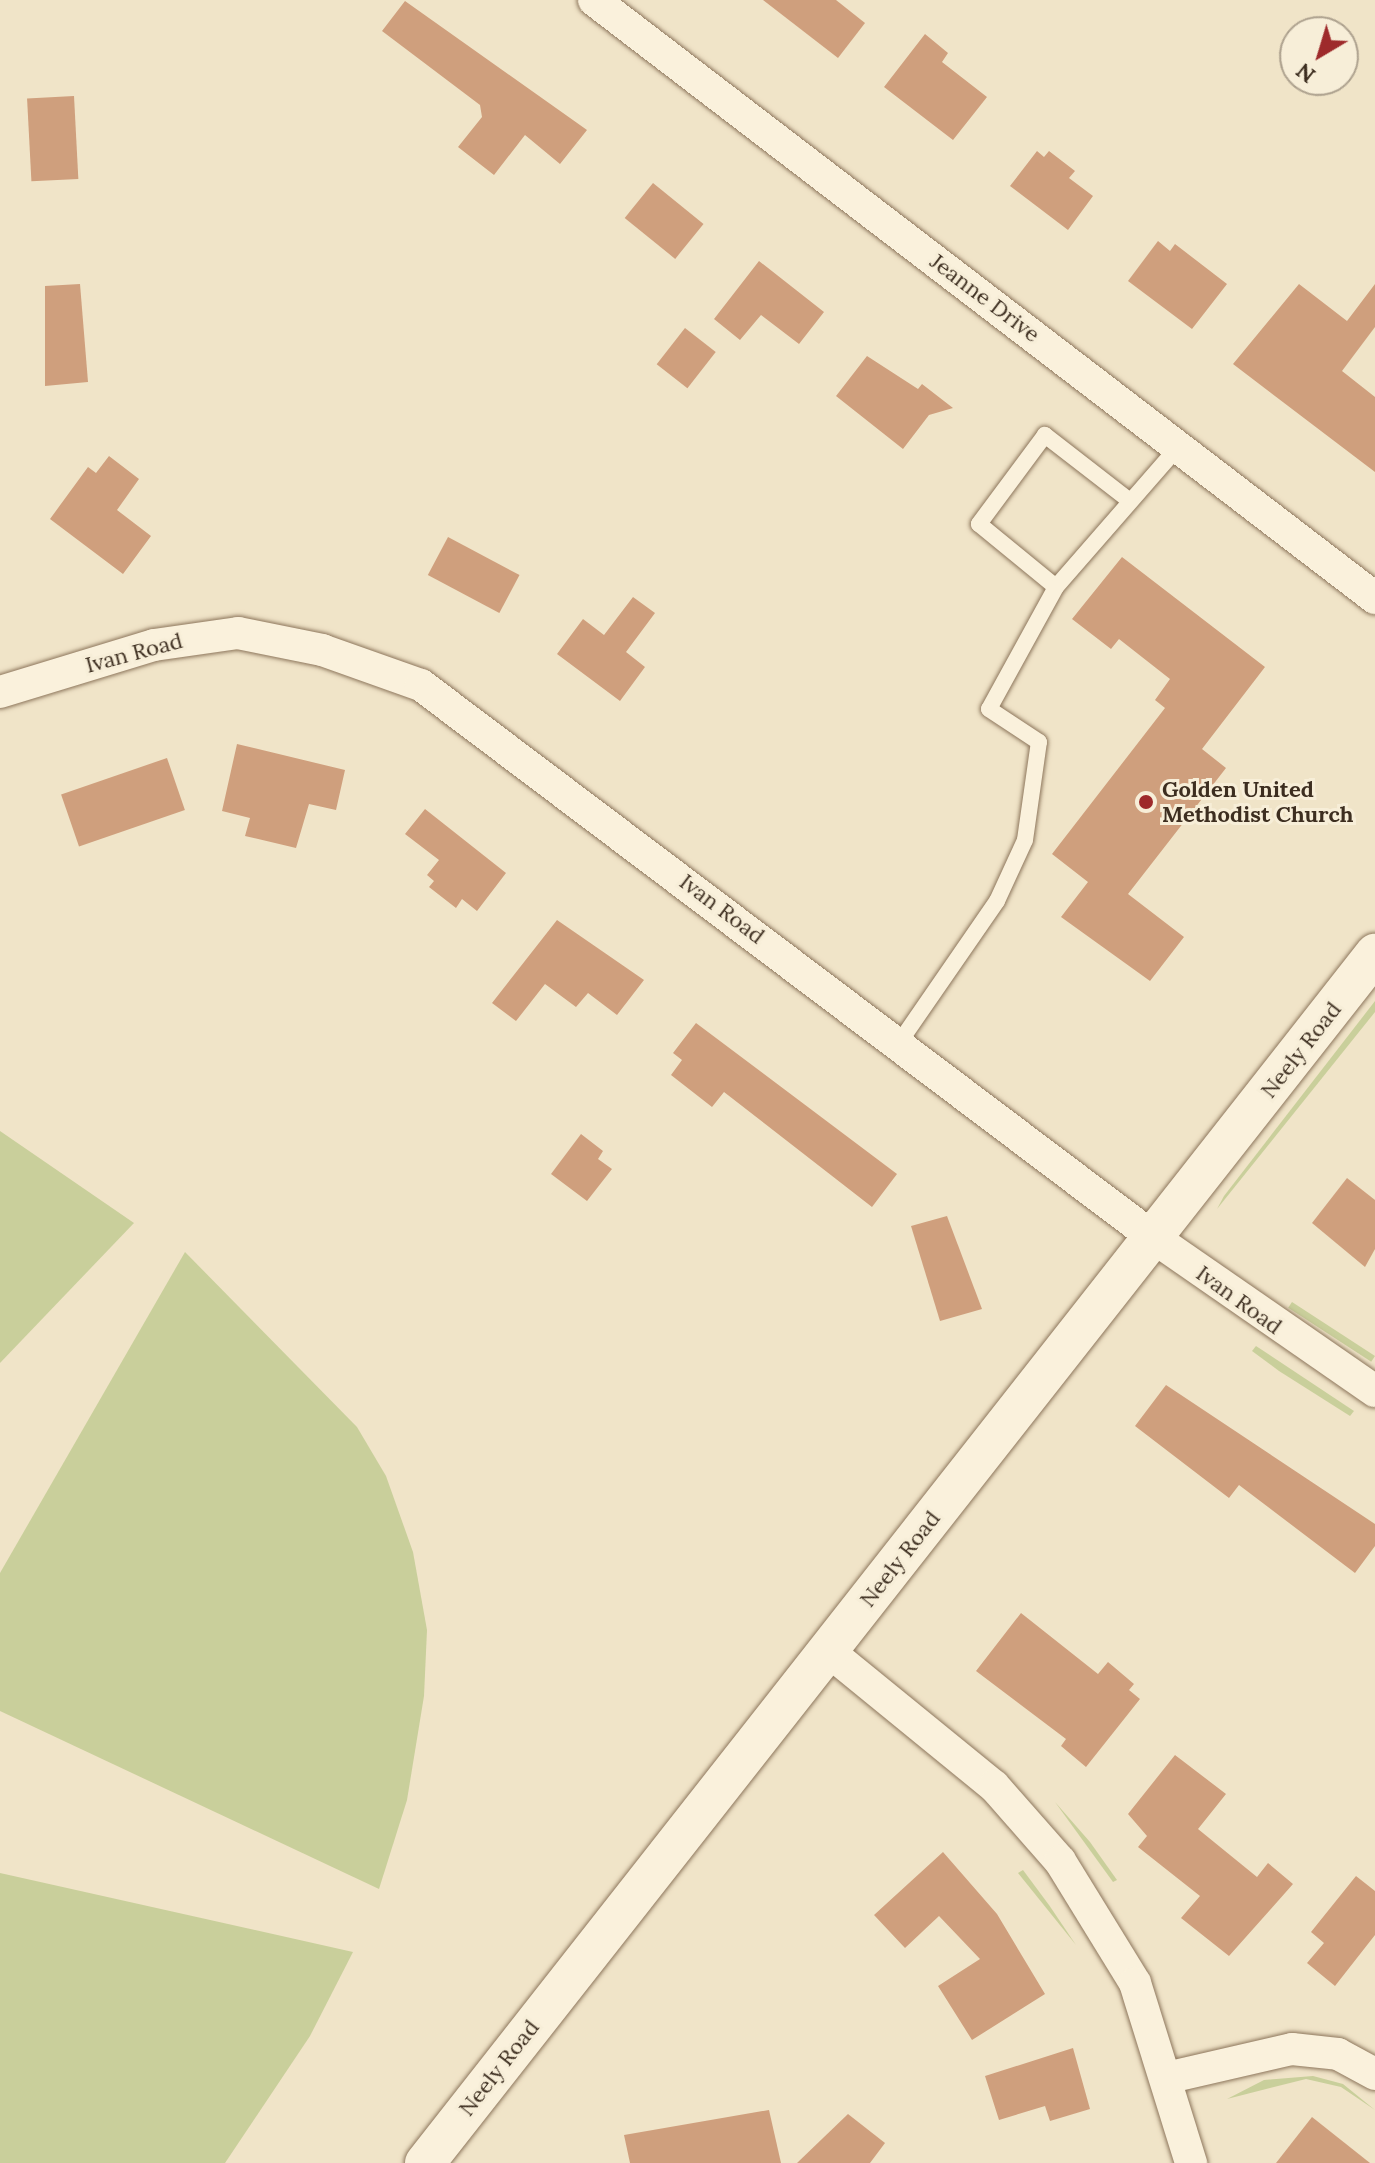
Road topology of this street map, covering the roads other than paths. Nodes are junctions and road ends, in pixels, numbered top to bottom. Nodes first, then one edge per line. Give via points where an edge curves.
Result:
1 (594, 0) edge
2 (1179, 446) junction
3 (1130, 501) junction
4 (1056, 587) junction
5 (1375, 598) edge
6 (0, 692) edge
7 (1375, 954) edge
8 (899, 1043) junction
9 (1154, 1238) junction
10 (1375, 1391) edge
11 (827, 1650) junction
12 (1375, 2074) edge
13 (1166, 2078) junction
14 (425, 2163) edge
15 (1191, 2163) edge

1 - 2 street, Jeanne Drive
2 - 3 lane
2 - 5 street, Jeanne Drive
3 - 4 lane
3 - 4 lane via 1045,435 979,524
4 - 8 lane via 989,709 1039,742 1025,840 997,901
6 - 8 street, Ivan Road via 154,645 238,633 322,650 421,685
7 - 9 street, Neely Road
8 - 9 street, Ivan Road
9 - 10 street, Ivan Road
9 - 11 street, Neely Road
11 - 13 street via 994,1786 1060,1861 1135,1983
11 - 14 street, Neely Road
12 - 13 street via 1338,2054 1292,2049
13 - 15 street

